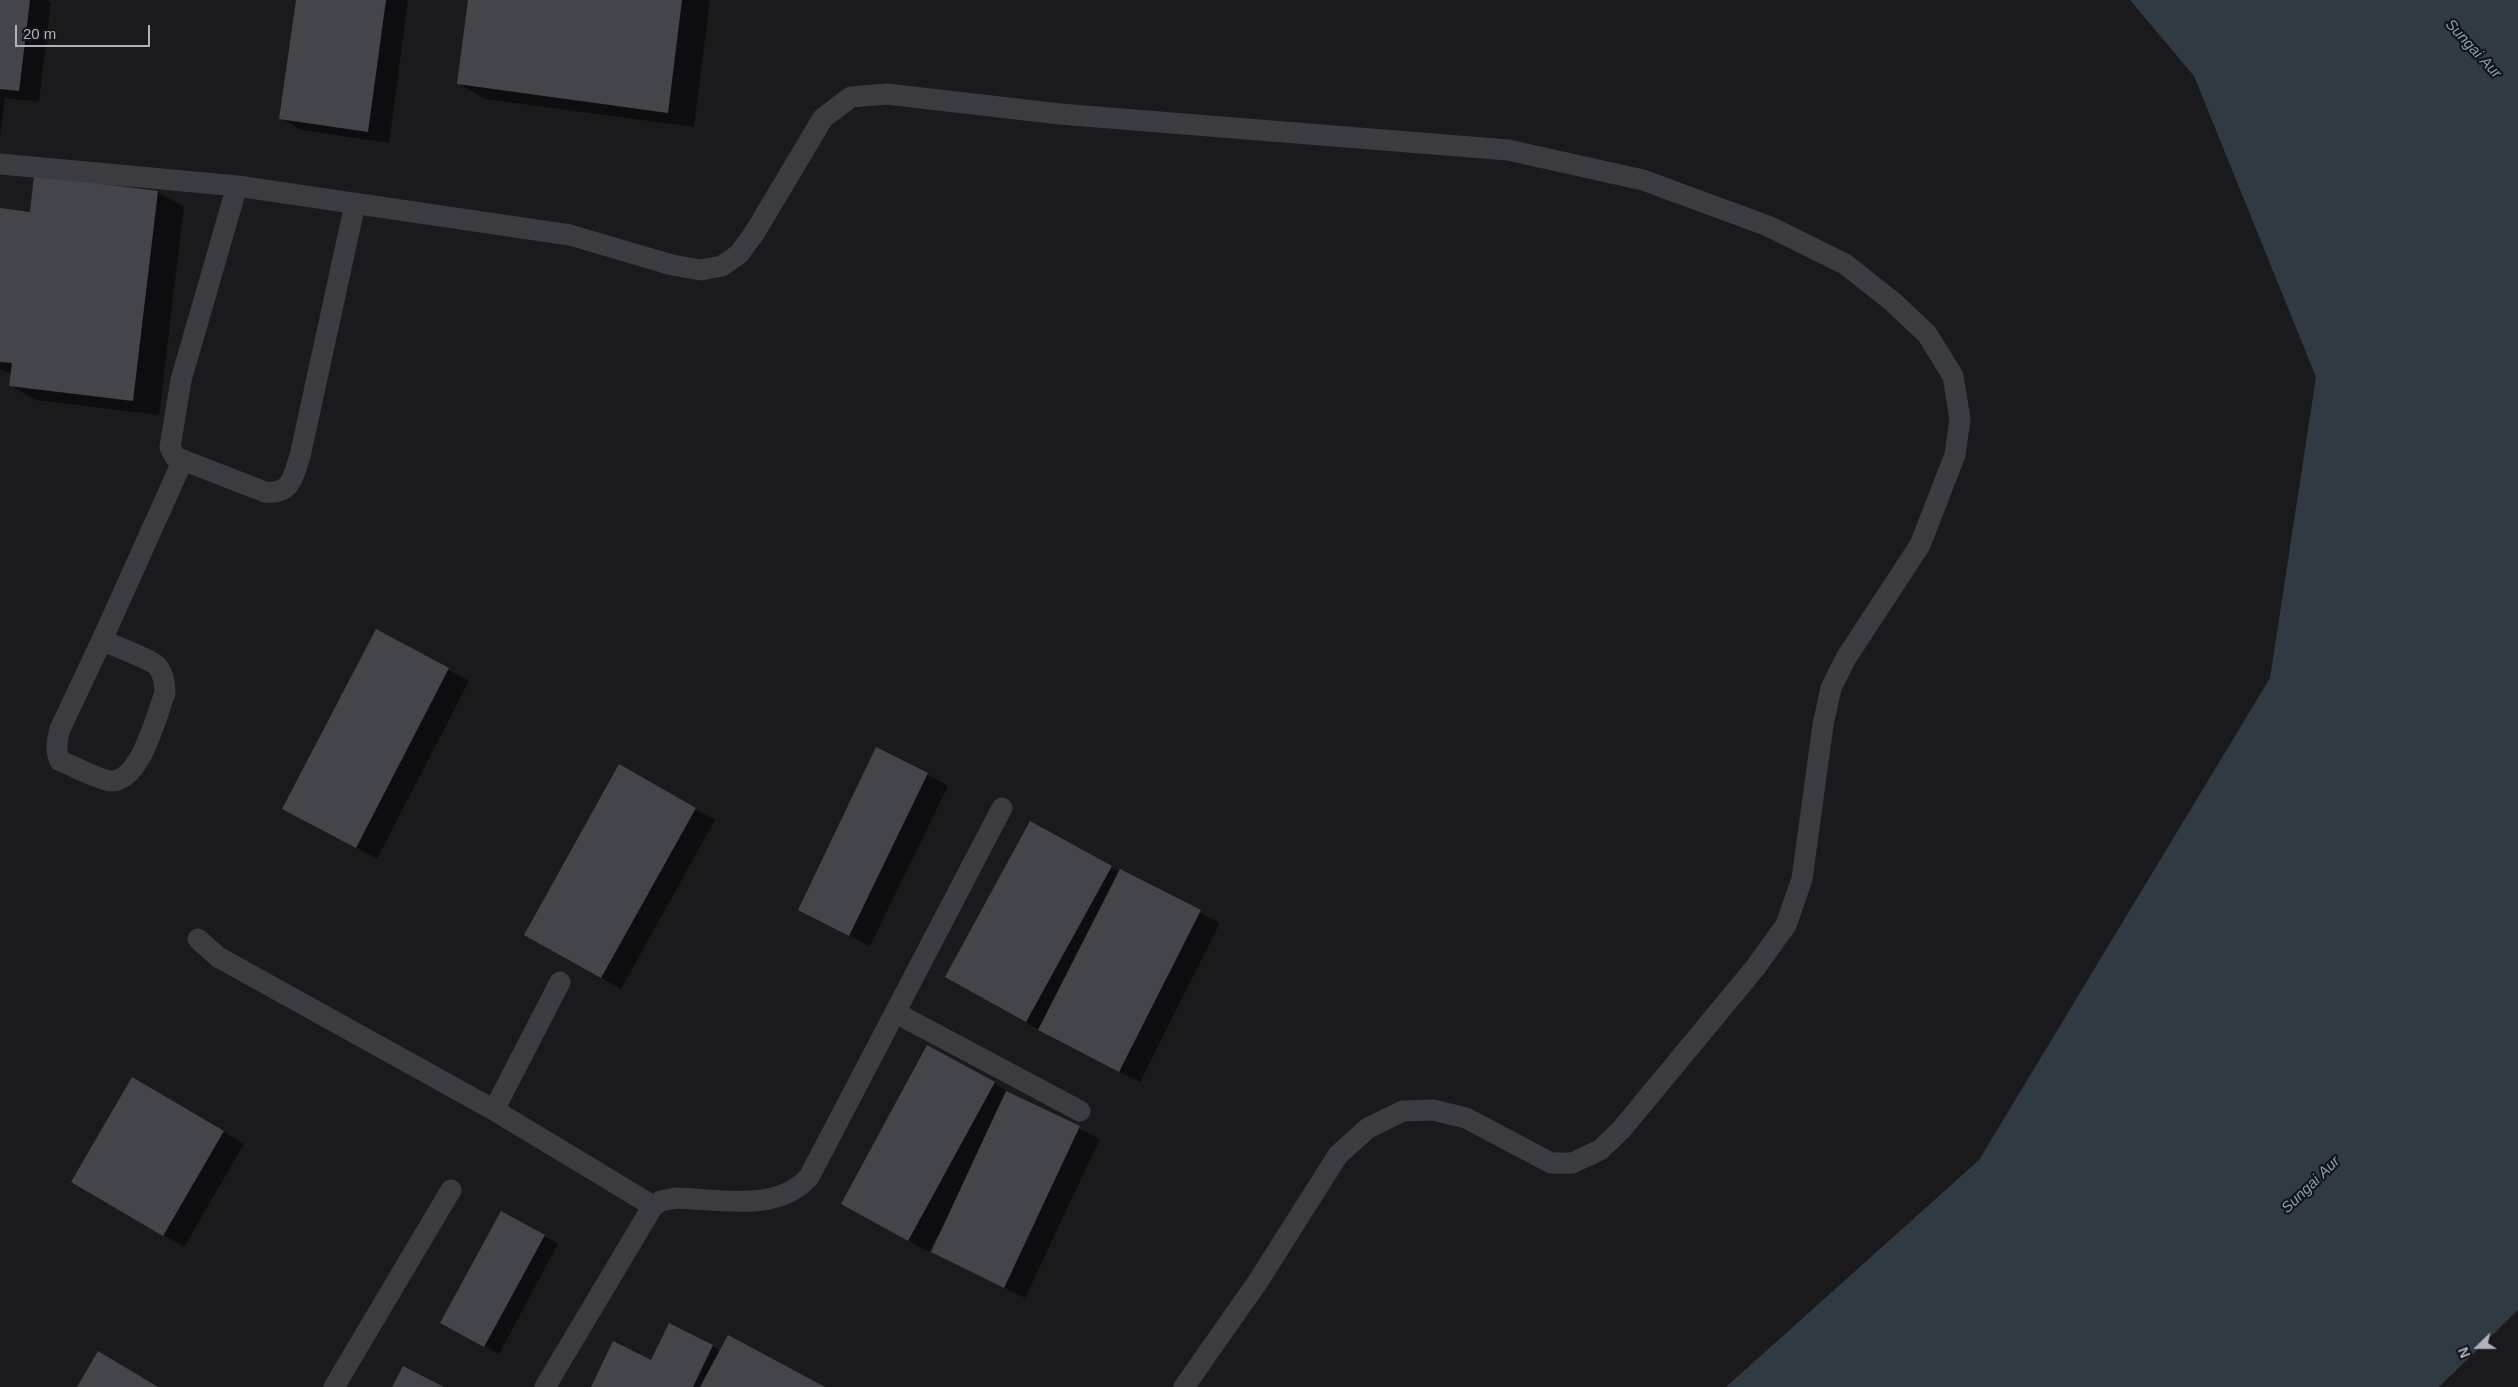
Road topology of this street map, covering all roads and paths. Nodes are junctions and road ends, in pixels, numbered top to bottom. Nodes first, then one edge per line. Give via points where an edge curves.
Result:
1 (0, 164) edge
2 (237, 186) junction
3 (355, 204) junction
4 (183, 460) junction
5 (102, 640) junction
6 (1002, 808) dead end
7 (198, 939) dead end
8 (560, 982) dead end
9 (896, 1013) junction
10 (494, 1110) junction
11 (1080, 1111) dead end
12 (451, 1190) dead end
13 (653, 1206) junction
14 (334, 1387) edge
15 (545, 1387) edge
16 (1184, 1387) edge

1 - 2 lane
2 - 3 lane
2 - 4 lane via 181,380 170,447 175,457
3 - 4 lane via 300,456 291,483 281,492 265,492
3 - 16 lane via 570,235 672,265 701,270 722,266 738,254 755,232 823,118 851,97 887,94 1060,114 1508,150 1643,180 1768,226 1845,264 1893,302 1926,334 1953,376 1960,420 1955,456 1920,545 1846,658 1831,688 1802,879 1786,925 1756,968 1620,1130 1600,1150 1572,1163 1551,1162 1466,1118 1433,1110 1403,1111 1368,1128 1338,1156 1260,1280
4 - 5 lane
5 - 5 lane via 56,743 60,761 110,781 126,777 136,765 165,693 165,685 157,665
6 - 9 lane
7 - 10 lane via 218,957
8 - 10 lane
9 - 11 lane
9 - 13 lane via 809,1177 800,1187 787,1195 764,1200 676,1198
10 - 13 lane
12 - 14 lane
13 - 15 lane

